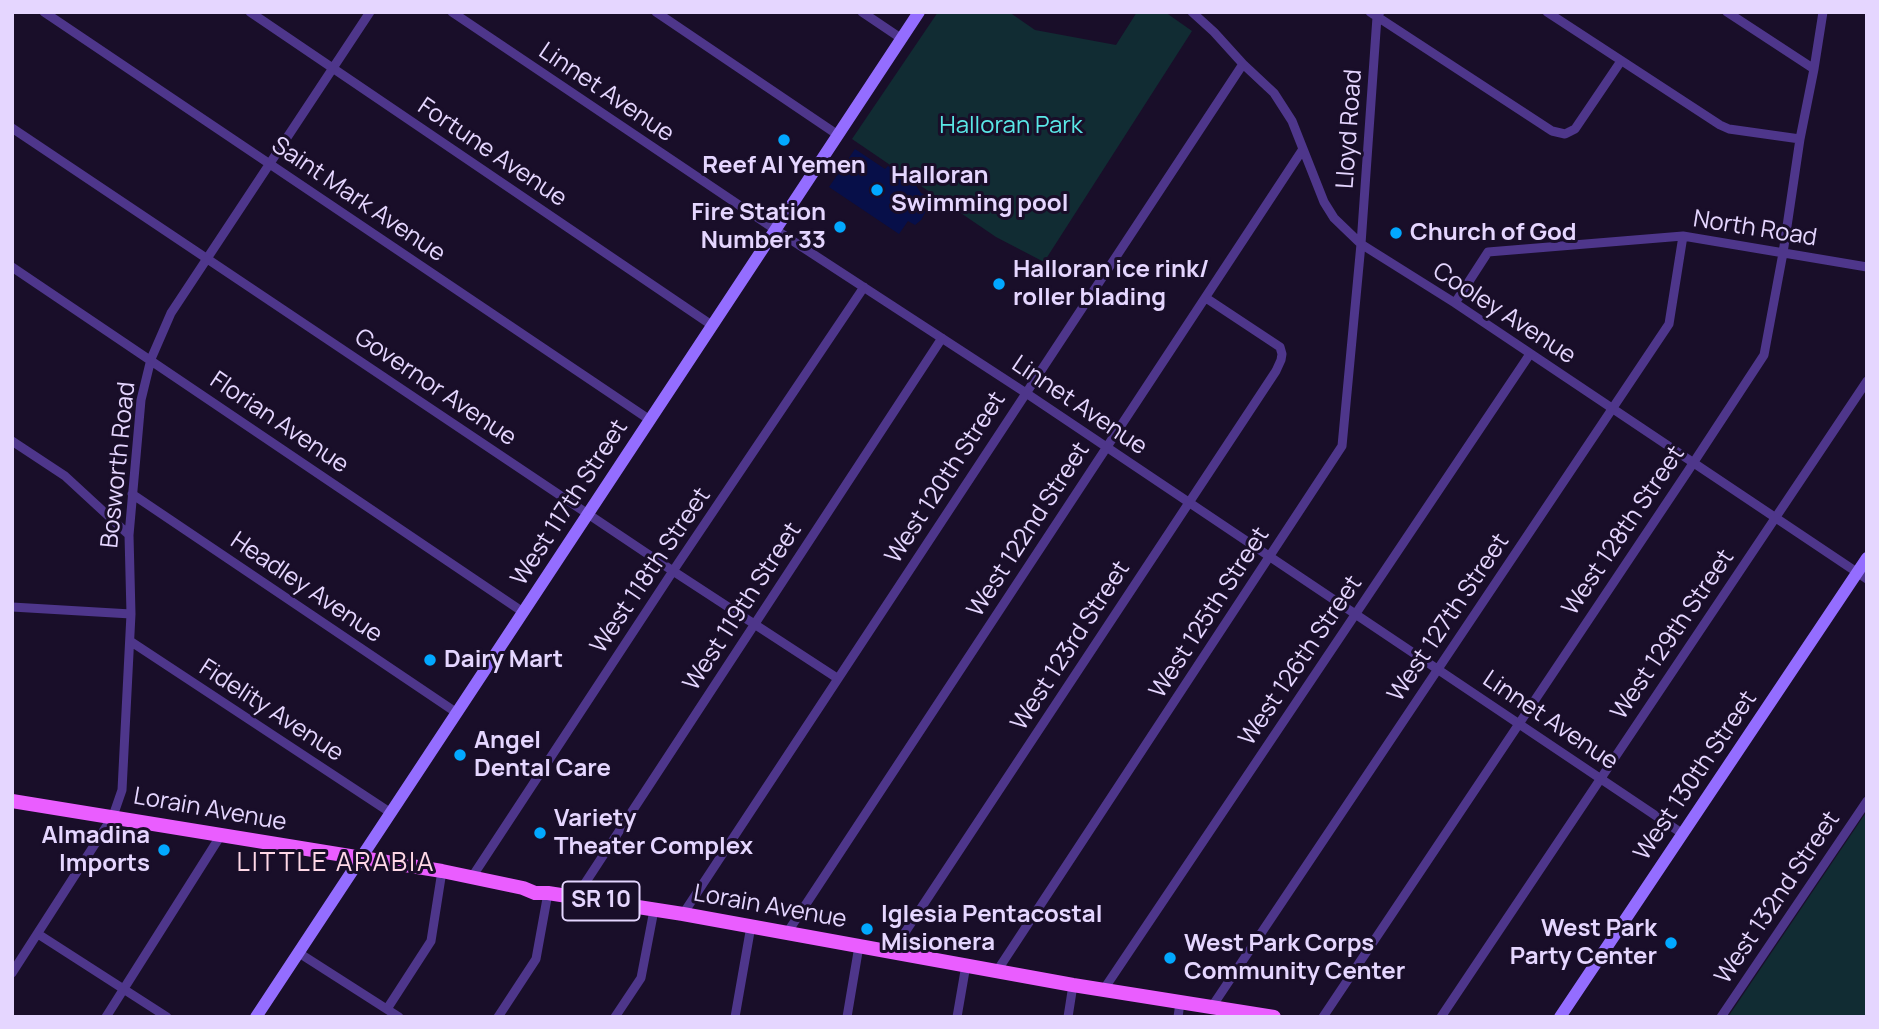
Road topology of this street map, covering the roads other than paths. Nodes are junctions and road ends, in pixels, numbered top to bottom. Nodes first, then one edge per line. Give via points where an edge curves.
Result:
1 (44, 12) edge
2 (250, 12) edge
3 (370, 12) edge
4 (452, 12) edge
5 (656, 12) edge
6 (862, 12) edge
7 (919, 12) edge
8 (1192, 12) edge
9 (1547, 12) edge
10 (1727, 12) edge
11 (1823, 12) edge
12 (1376, 14) edge
13 (902, 39) junction
14 (1621, 61) junction
15 (1243, 64) junction
16 (333, 68) junction
17 (1814, 69) junction
18 (12, 128) edge
19 (838, 135) junction
20 (1800, 139) junction
21 (1303, 149) junction
22 (269, 163) junction
23 (776, 230) junction
24 (1684, 236) junction
25 (1361, 244) junction
26 (1783, 253) junction
27 (206, 259) junction
28 (12, 267) edge
29 (1867, 267) edge
30 (864, 287) junction
31 (1206, 298) junction
32 (1455, 303) junction
33 (713, 326) junction
34 (942, 338) junction
35 (1530, 354) junction
36 (150, 359) junction
37 (1867, 381) edge
38 (1026, 393) junction
39 (1612, 409) junction
40 (650, 420) junction
41 (12, 441) edge
42 (1107, 448) junction
43 (1693, 464) junction
44 (132, 494) junction
45 (1188, 502) junction
46 (587, 514) junction
47 (1775, 519) junction
48 (129, 535) junction
49 (1270, 557) junction
50 (1867, 558) edge
51 (673, 571) junction
52 (1862, 576) edge
53 (12, 607) edge
54 (523, 612) junction
55 (131, 614) junction
56 (1356, 614) junction
57 (755, 624) junction
58 (130, 641) junction
59 (1438, 669) junction
60 (837, 678) junction
61 (457, 713) junction
62 (1518, 723) junction
63 (1600, 778) junction
64 (12, 801) edge
65 (1867, 801) edge
66 (391, 813) junction
67 (113, 816) junction
68 (1683, 834) junction
69 (221, 835) junction
70 (361, 859) junction
71 (442, 871) junction
72 (472, 877) junction
73 (548, 893) junction
74 (576, 897) junction
75 (654, 910) junction
76 (682, 914) junction
77 (751, 926) junction
78 (787, 933) junction
79 (38, 934) junction
80 (859, 946) junction
81 (892, 952) junction
82 (299, 953) junction
83 (966, 965) junction
84 (997, 971) junction
85 (12, 974) edge
86 (1073, 985) junction
87 (123, 989) junction
88 (1104, 989) junction
89 (1211, 1008) junction
90 (387, 1009) junction
91 (1179, 1010) edge
92 (106, 1017) edge
93 (167, 1017) edge
94 (256, 1017) edge
95 (399, 1017) edge
96 (498, 1017) edge
97 (615, 1017) edge
98 (735, 1017) edge
99 (847, 1017) edge
100 (957, 1017) edge
101 (1068, 1017) edge
102 (1274, 1017) edge
103 (1322, 1017) edge
104 (1441, 1017) edge
105 (1560, 1017) edge
106 (1721, 1017) edge

1 - 22 street, Saint Mark Avenue
2 - 16 street, Fortune Avenue
3 - 16 street, Bosworth Road
4 - 23 street, Linnet Avenue
5 - 19 street
6 - 13 street
7 - 13 main road, West 117th Street
8 - 15 street, Cooley Avenue
9 - 14 street
10 - 17 street
11 - 17 street, West 128th Street
12 - 14 street via 1552,131 1565,134 1575,130
12 - 25 street, Lloyd Road
13 - 19 main road, West 117th Street
14 - 20 street via 1720,125
15 - 21 street, Cooley Avenue via 1274,93
15 - 38 street, West 120th Street
16 - 22 street, Bosworth Road
16 - 33 street, Fortune Avenue
17 - 20 street, West 128th Street
18 - 27 street, Governor Avenue
19 - 23 main road, West 117th Street
20 - 26 street, West 128th Street
21 - 25 street, Cooley Avenue via 1334,218
21 - 31 street, West 122nd Street
22 - 27 street, Bosworth Road
22 - 40 street, Saint Mark Avenue
23 - 30 street, Linnet Avenue
23 - 33 main road, West 117th Street
24 - 26 street, North Road
24 - 32 street, North Road via 1488,252
24 - 39 street, West 127th Street via 1670,324
25 - 32 street, Cooley Avenue
25 - 49 street, West 125th Street via 1342,446
26 - 29 street, North Road
26 - 43 street, West 128th Street via 1764,355
27 - 36 street, Bosworth Road via 171,313
27 - 46 street, Governor Avenue
28 - 36 street, Florian Avenue
30 - 34 street, Linnet Avenue
30 - 51 street, West 118th Street
31 - 42 street, West 122nd Street
31 - 45 street, West 123rd Street via 1280,346 1282,354 1276,371
32 - 35 street, Cooley Avenue
33 - 40 main road, West 117th Street
34 - 38 street, Linnet Avenue
34 - 57 street, West 119th Street
35 - 39 street, Cooley Avenue
35 - 56 street, West 126th Street
36 - 44 street, Bosworth Road via 141,400
36 - 54 street, Florian Avenue
37 - 47 street, West 129th Street
38 - 42 street, Linnet Avenue
38 - 60 street, West 120th Street
39 - 43 street, Cooley Avenue
39 - 59 street, West 127th Street
40 - 46 main road, West 117th Street
41 - 48 street via 65,476
42 - 45 street, Linnet Avenue
42 - 78 street, West 122nd Street
43 - 47 street, Cooley Avenue
43 - 62 street, West 128th Street
44 - 48 street, Bosworth Road
44 - 61 street, Headley Avenue
45 - 49 street, Linnet Avenue
45 - 81 street, West 123rd Street
46 - 51 street, Governor Avenue
46 - 54 main road, West 117th Street
47 - 52 street, Cooley Avenue
47 - 63 street, West 129th Street
48 - 55 street, Bosworth Road
49 - 56 street, Linnet Avenue
49 - 84 street, West 125th Street
50 - 52 main road, West 130th Street
51 - 57 street, Governor Avenue
51 - 72 street, West 118th Street
52 - 68 main road, West 130th Street
53 - 55 street
54 - 61 main road, West 117th Street
55 - 58 street, Bosworth Road
56 - 59 street, Linnet Avenue
56 - 88 street, West 126th Street
57 - 60 street, Governor Avenue
57 - 74 street, West 119th Street
58 - 66 street, Fidelity Avenue
58 - 67 street, Bosworth Road via 121,790
59 - 62 street, Linnet Avenue
59 - 89 street, West 127th Street
60 - 76 street, West 120th Street
61 - 66 main road, West 117th Street
62 - 63 street, Linnet Avenue
62 - 103 street, West 128th Street
63 - 68 street, Linnet Avenue
63 - 104 street, West 129th Street
64 - 67 main road, Lorain Avenue / SR 10
65 - 106 street, West 132nd Street
66 - 70 main road, West 117th Street
67 - 69 main road, Lorain Avenue / SR 10
67 - 79 street, Bosworth Road
68 - 105 main road, West 130th Street
69 - 70 main road, Lorain Avenue / SR 10
69 - 87 street
70 - 71 main road, Lorain Avenue / SR 10
70 - 82 main road, West 117th Street
71 - 72 main road, Lorain Avenue / SR 10
71 - 90 street via 431,941
72 - 73 main road, Lorain Avenue / SR 10
73 - 74 main road, Lorain Avenue / SR 10
73 - 96 street via 536,959
74 - 75 main road, Lorain Avenue / SR 10
75 - 76 main road, Lorain Avenue / SR 10
75 - 97 street via 641,978
76 - 77 main road, Lorain Avenue / SR 10
77 - 78 main road, Lorain Avenue / SR 10
77 - 98 street
78 - 80 main road, Lorain Avenue / SR 10
79 - 85 street, Bosworth Road
79 - 87 street
80 - 81 main road, Lorain Avenue / SR 10
80 - 99 street
81 - 83 main road, Lorain Avenue / SR 10
82 - 90 street
82 - 94 main road, West 117th Street
83 - 84 main road, Lorain Avenue / SR 10
83 - 100 street
84 - 86 main road, Lorain Avenue / SR 10
86 - 88 main road, Lorain Avenue / SR 10
86 - 101 street
87 - 92 street
87 - 93 street
88 - 91 main road, Lorain Avenue / SR 10
89 - 91 main road, Lorain Avenue / SR 10
89 - 102 main road, Lorain Avenue / SR 10
90 - 95 street

